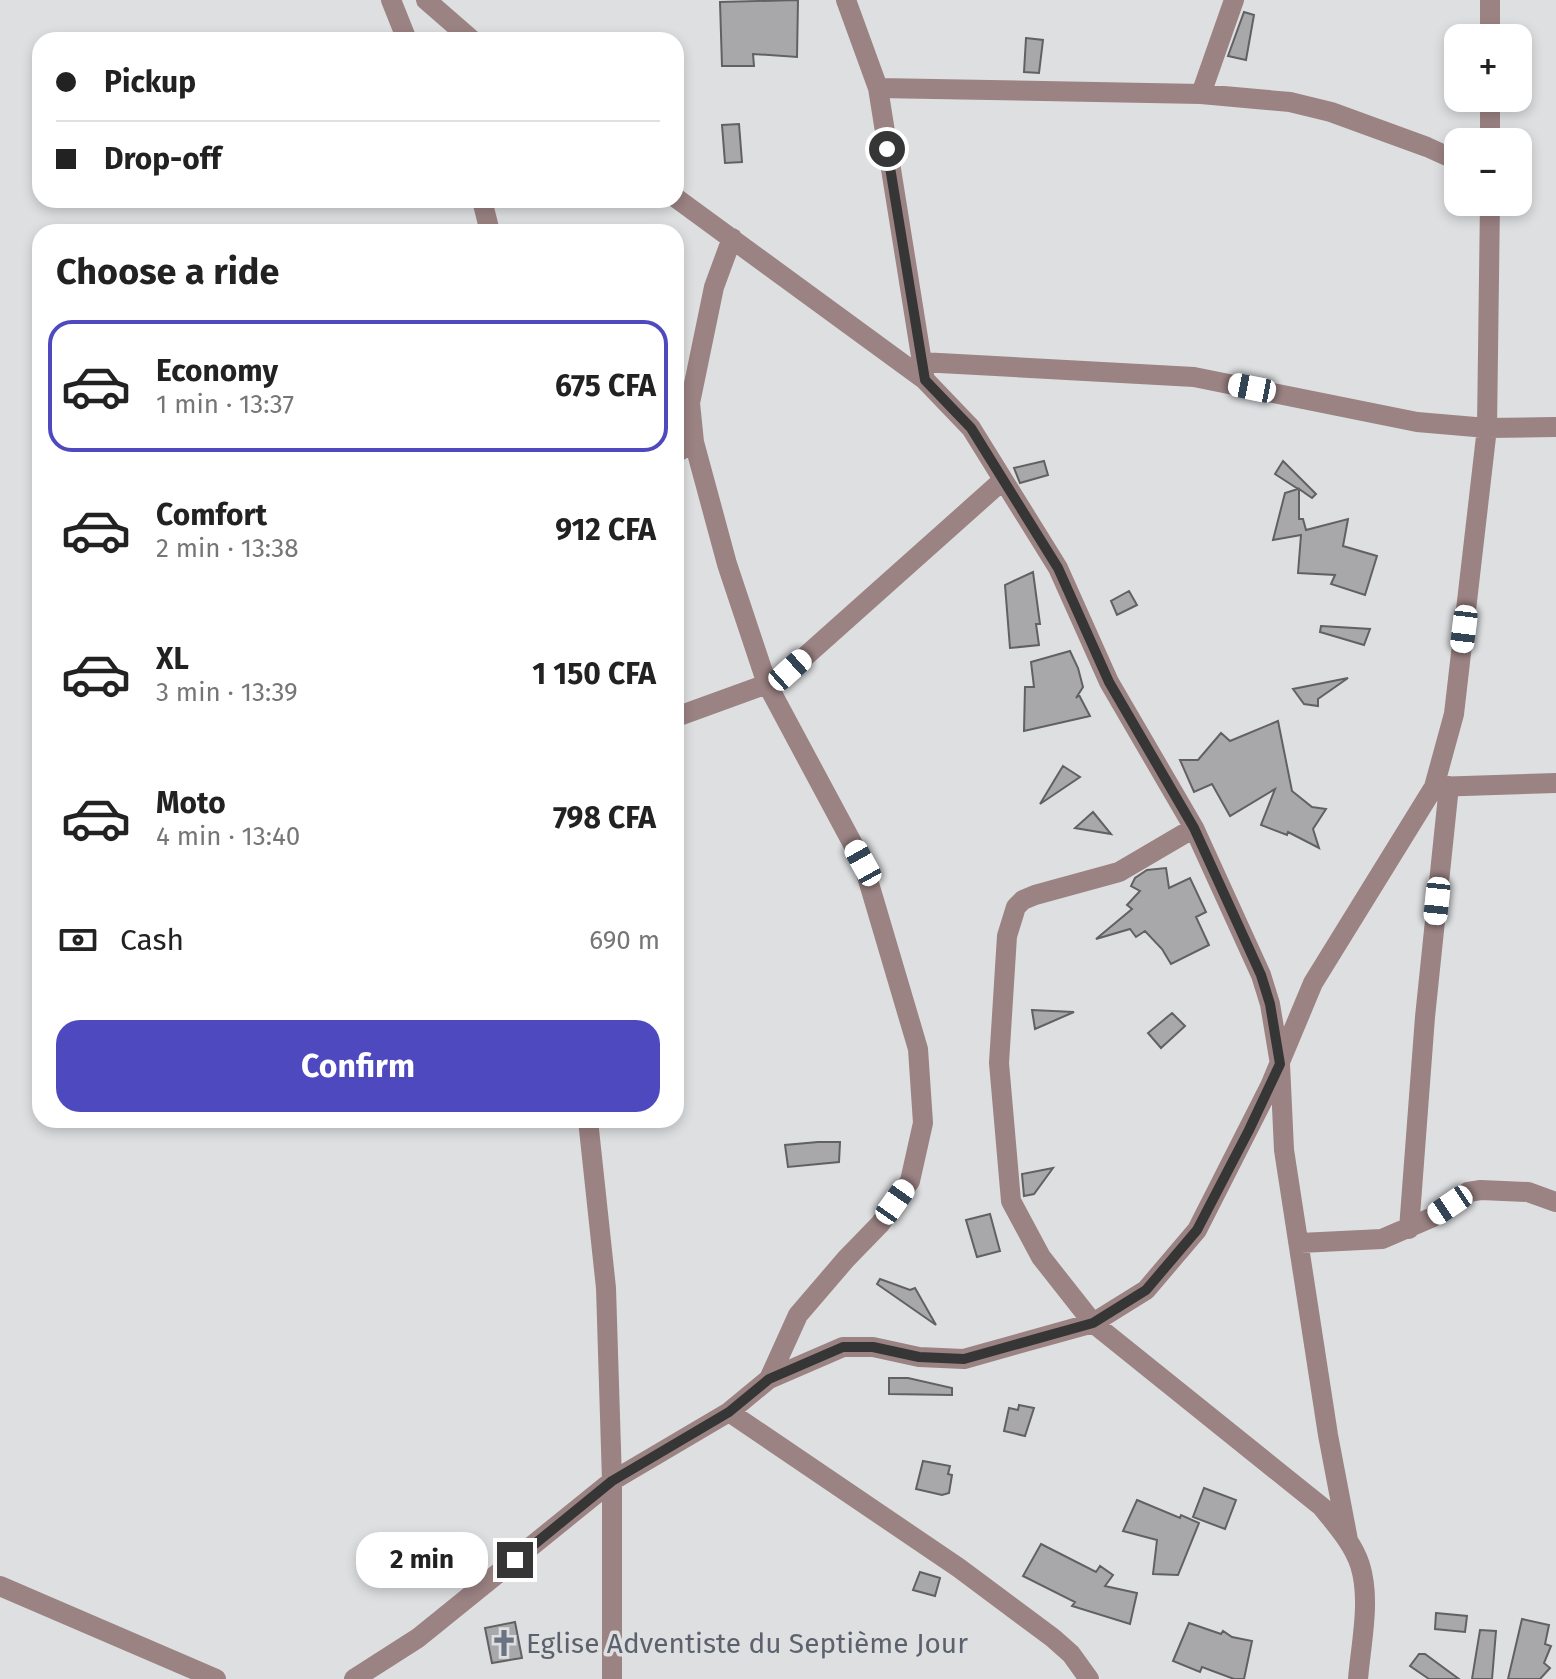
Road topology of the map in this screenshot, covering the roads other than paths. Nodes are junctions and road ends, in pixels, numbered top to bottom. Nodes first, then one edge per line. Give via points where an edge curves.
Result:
1 (391, 0) edge
2 (426, 0) edge
3 (846, 0) edge
4 (1234, 0) edge
5 (1490, 0) edge
6 (1490, 24) edge
7 (404, 32) edge
8 (463, 32) edge
9 (878, 88) junction
10 (1201, 94) junction
11 (1444, 155) edge
12 (684, 204) edge
13 (1490, 216) edge
14 (732, 238) junction
15 (923, 371) junction
16 (1556, 427) edge
17 (1487, 428) junction
18 (694, 442) junction
19 (684, 448) edge
20 (1003, 480) junction
21 (767, 684) junction
22 (684, 714) edge
23 (1556, 783) edge
24 (1442, 786) junction
25 (1194, 828) junction
26 (1280, 1064) junction
27 (589, 1128) edge
28 (1556, 1202) edge
29 (1409, 1229) junction
30 (1300, 1243) junction
31 (1093, 1323) junction
32 (769, 1379) junction
33 (729, 1412) junction
34 (612, 1481) junction
35 (1348, 1540) junction
36 (0, 1586) edge
37 (216, 1679) edge
38 (354, 1679) edge
39 (612, 1679) edge
40 (1089, 1679) edge
41 (1358, 1679) edge

1 - 7 street
2 - 8 street
3 - 9 street
4 - 10 street
5 - 6 street
9 - 10 street
9 - 15 street
10 - 11 street via 1290,102 1331,112
12 - 14 street
13 - 17 street
14 - 15 street
14 - 18 street via 714,287 690,403
15 - 17 street via 1194,377 1417,422
15 - 20 street via 971,428
16 - 17 street
17 - 24 street
18 - 19 street
18 - 21 street
20 - 21 street via 790,670
20 - 25 street via 1058,568 1109,682
21 - 22 street
21 - 32 street via 863,863 918,1049 923,1123 910,1181 880,1224 798,1315
23 - 24 street
24 - 26 street via 1313,983
24 - 29 street
25 - 26 street via 1261,975
25 - 31 street via 1119,872 1023,900 1007,936 999,1063 1011,1201 1041,1257
26 - 30 street via 1284,1150
26 - 31 street via 1197,1230 1146,1290
27 - 34 street via 606,1288
28 - 29 street via 1528,1192 1468,1192
29 - 30 street via 1382,1239
30 - 35 street
31 - 32 street via 964,1359 843,1347
31 - 35 street via 1322,1507
32 - 33 street
33 - 34 street
33 - 40 street via 959,1568 1071,1654
34 - 38 street via 418,1638
34 - 39 street
35 - 41 street via 1360,1565 1365,1598
36 - 37 street

